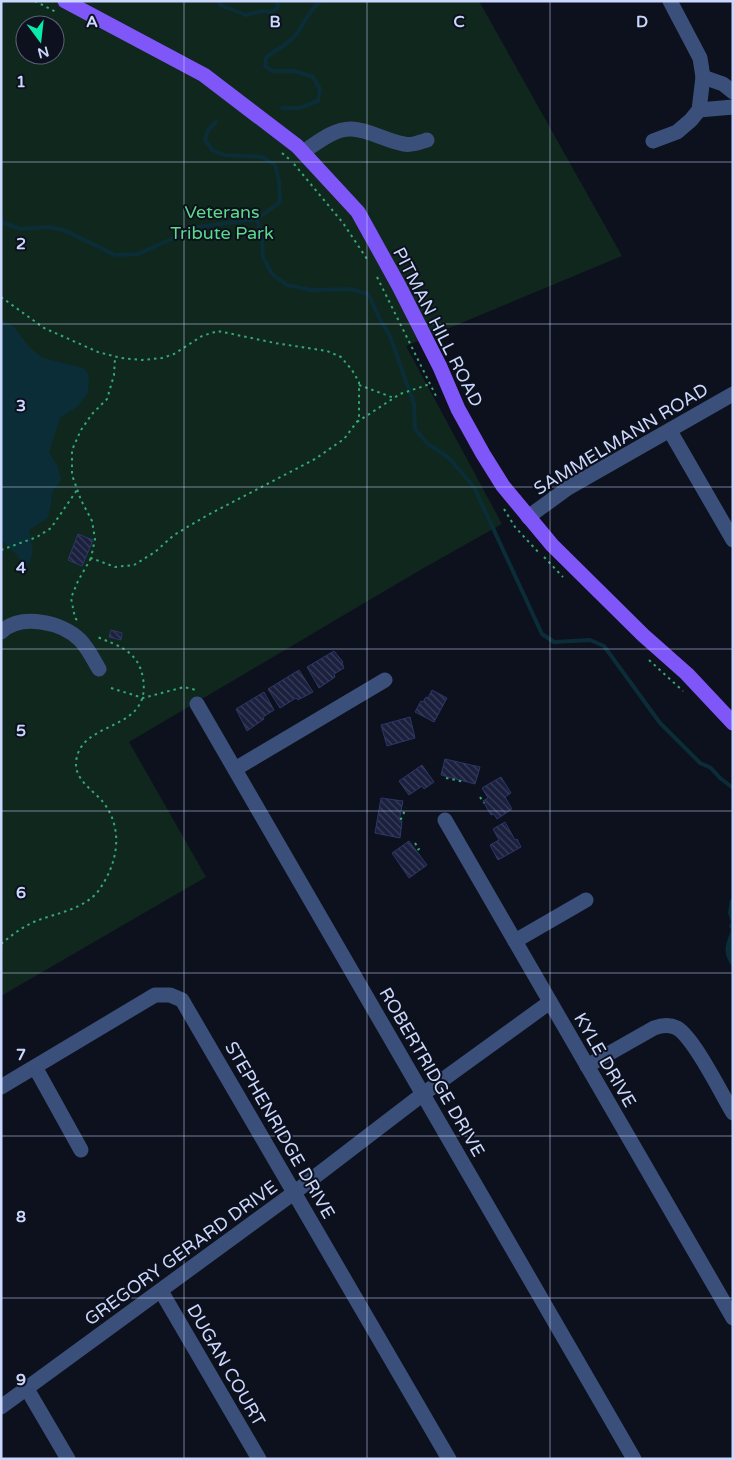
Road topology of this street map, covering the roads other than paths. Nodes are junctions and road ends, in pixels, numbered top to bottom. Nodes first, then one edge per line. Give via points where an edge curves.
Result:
1 (670, 1) edge
2 (61, 7) edge
3 (703, 77) junction
4 (733, 92) edge
5 (733, 107) edge
6 (699, 110) junction
7 (427, 140) dead end
8 (653, 141) dead end
9 (303, 152) junction
10 (733, 394) edge
11 (670, 431) junction
12 (528, 516) junction
13 (733, 540) edge
14 (1, 632) edge
15 (98, 669) dead end
16 (385, 680) dead end
17 (197, 704) road end
18 (733, 723) edge
19 (235, 768) junction
20 (446, 820) dead end
21 (586, 900) dead end
22 (515, 941) junction
23 (550, 1002) junction
24 (587, 1066) junction
25 (35, 1067) junction
26 (1, 1087) edge
27 (423, 1094) junction
28 (733, 1113) edge
29 (80, 1150) dead end
30 (295, 1192) junction
31 (161, 1291) junction
32 (733, 1318) edge
33 (27, 1388) junction
34 (1, 1407) edge
35 (68, 1459) edge
36 (259, 1459) edge
37 (449, 1459) edge
38 (634, 1459) edge

1 - 3 street via 700,58
2 - 9 main road, PITMAN HILL ROAD via 204,75
3 - 4 street via 723,84
3 - 6 street
5 - 6 street
6 - 8 street via 677,132
7 - 9 street via 404,144 351,129 324,138
9 - 12 main road, PITMAN HILL ROAD via 358,212 483,454 503,486
10 - 11 street, SAMMELMANN ROAD
11 - 12 street, SAMMELMANN ROAD via 568,488
11 - 13 street
12 - 18 main road, PITMAN HILL ROAD via 552,545 687,674
14 - 15 street via 18,623 31,622 66,629 80,640
16 - 19 street
17 - 19 street, ROBERTRIDGE DRIVE
19 - 27 street, ROBERTRIDGE DRIVE
20 - 22 street, KYLE DRIVE
21 - 22 street
22 - 23 street, KYLE DRIVE
23 - 24 street, KYLE DRIVE
23 - 27 street, GREGORY GERARD DRIVE
24 - 28 street via 654,1028 665,1024 675,1027 693,1045
24 - 32 street, KYLE DRIVE
25 - 26 street, STEPHENRIDGE DRIVE
25 - 29 street
25 - 30 street, STEPHENRIDGE DRIVE via 155,994 175,996 186,1005
27 - 30 street, GREGORY GERARD DRIVE
27 - 38 street, ROBERTRIDGE DRIVE
30 - 31 street, GREGORY GERARD DRIVE
30 - 37 street, STEPHENRIDGE DRIVE
31 - 33 street, GREGORY GERARD DRIVE
31 - 36 street, DUGAN COURT
33 - 34 street, GREGORY GERARD DRIVE
33 - 35 street

